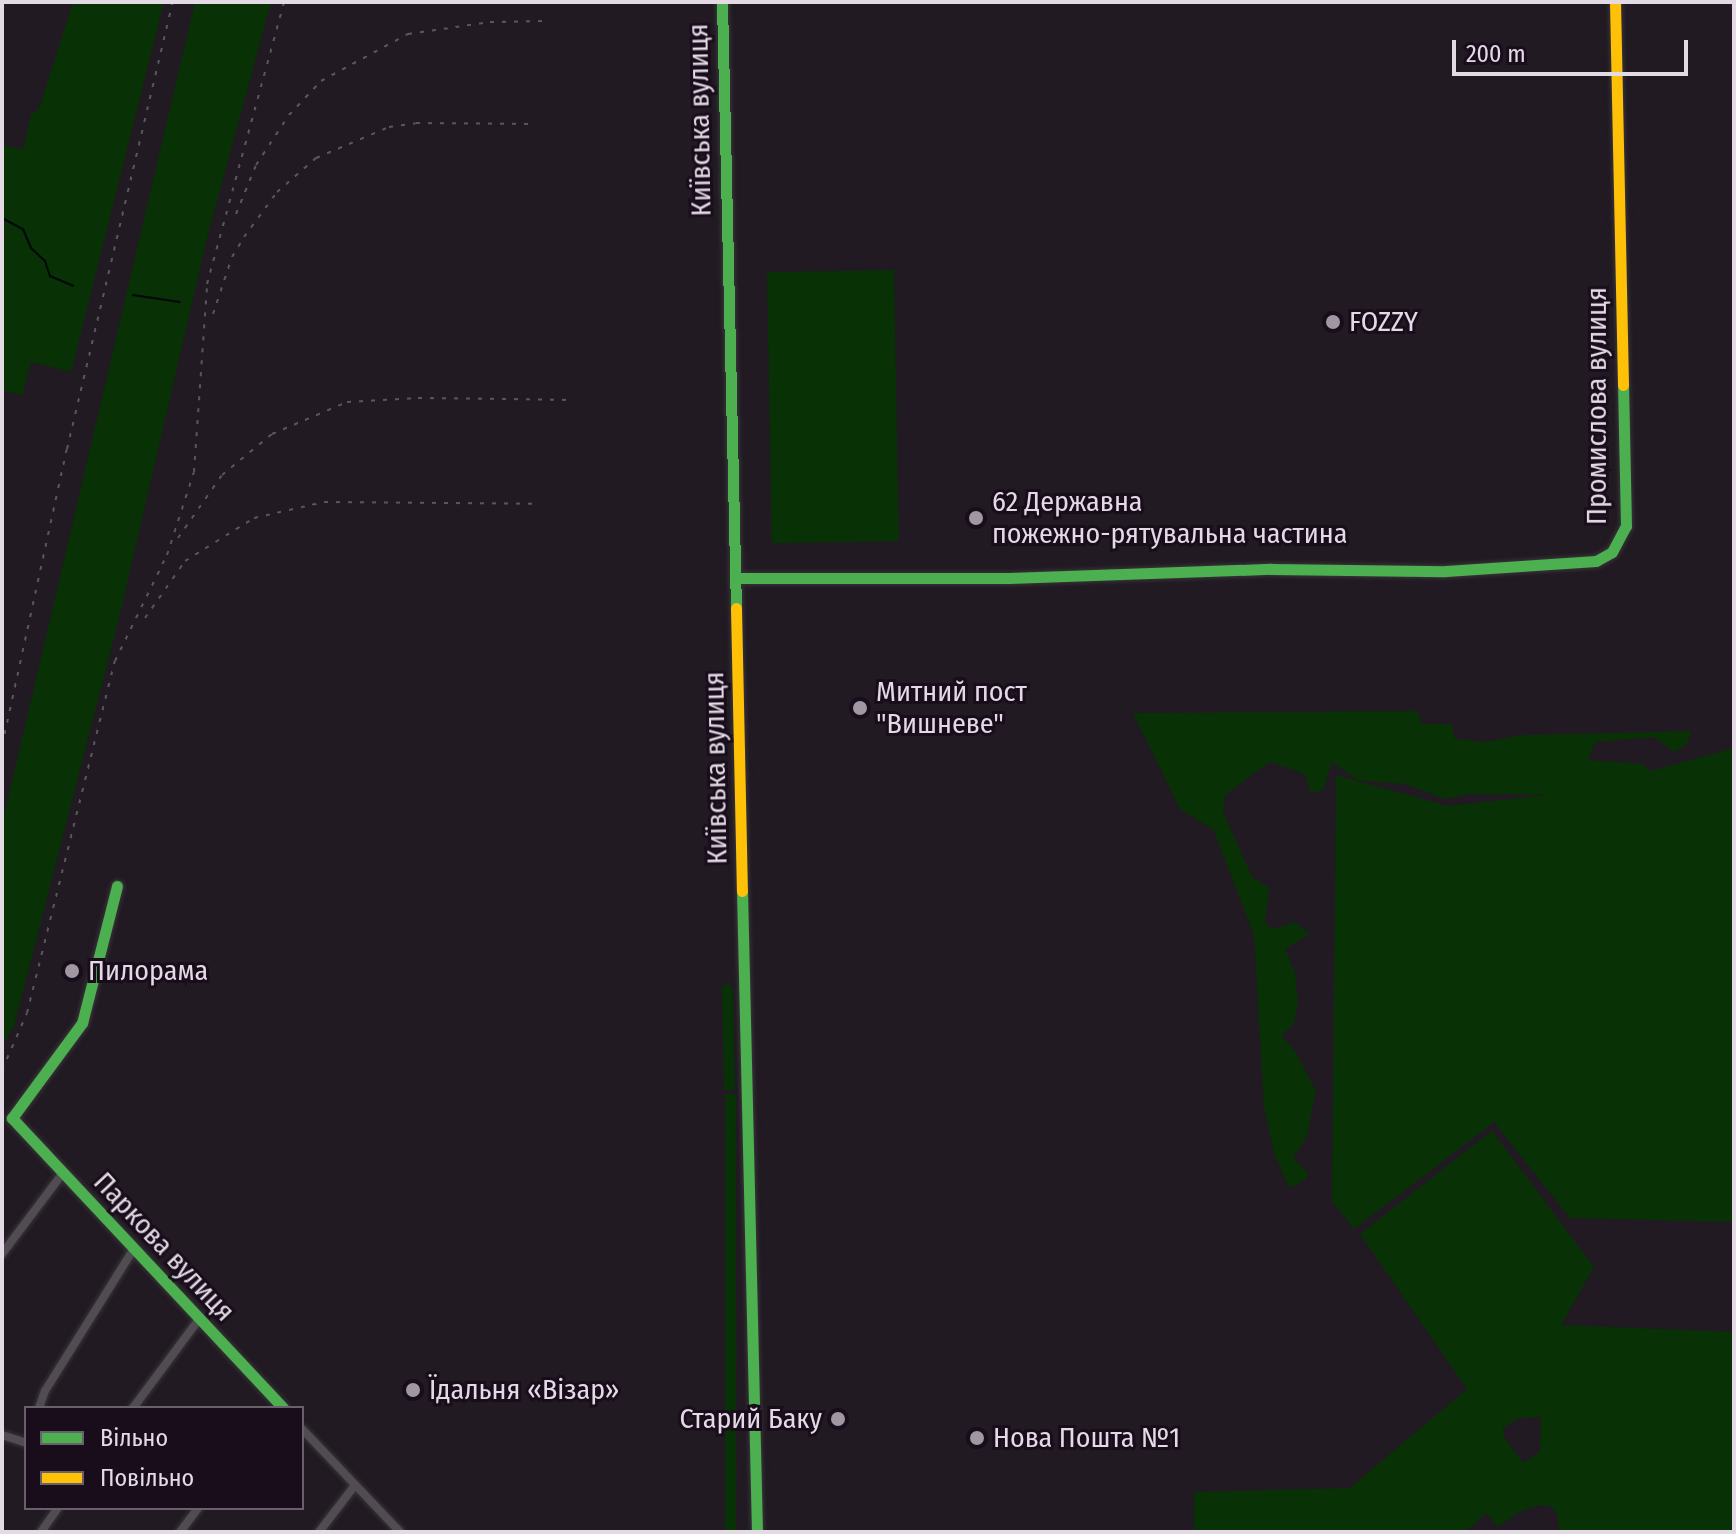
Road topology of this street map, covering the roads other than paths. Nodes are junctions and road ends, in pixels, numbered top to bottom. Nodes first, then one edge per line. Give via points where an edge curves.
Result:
1 (722, 2) edge
2 (1615, 2) edge
3 (736, 578) junction
4 (117, 886) dead end
5 (62, 1174) junction
6 (133, 1250) junction
7 (2, 1254) edge
8 (199, 1319) junction
9 (40, 1406) edge
10 (134, 1406) edge
11 (277, 1406) edge
12 (304, 1431) edge
13 (2, 1435) edge
14 (24, 1442) edge
15 (355, 1485) junction
16 (57, 1510) edge
17 (196, 1510) edge
18 (41, 1532) edge
19 (180, 1532) edge
20 (319, 1532) edge
21 (400, 1532) edge
22 (757, 1532) edge

1 - 3 street, Київська вулиця
2 - 3 street, Промислова вулиця via 1626,526 1612,552 1577,565 1446,571
3 - 22 street, Київська вулиця
4 - 5 street, Паркова вулиця via 82,1023 12,1118
5 - 6 street, Паркова вулиця
5 - 7 street
6 - 8 street, Паркова вулиця
6 - 9 street
8 - 10 street
8 - 11 street, Паркова вулиця
12 - 15 street
13 - 14 street
15 - 20 street
15 - 21 street
16 - 18 street
17 - 19 street

